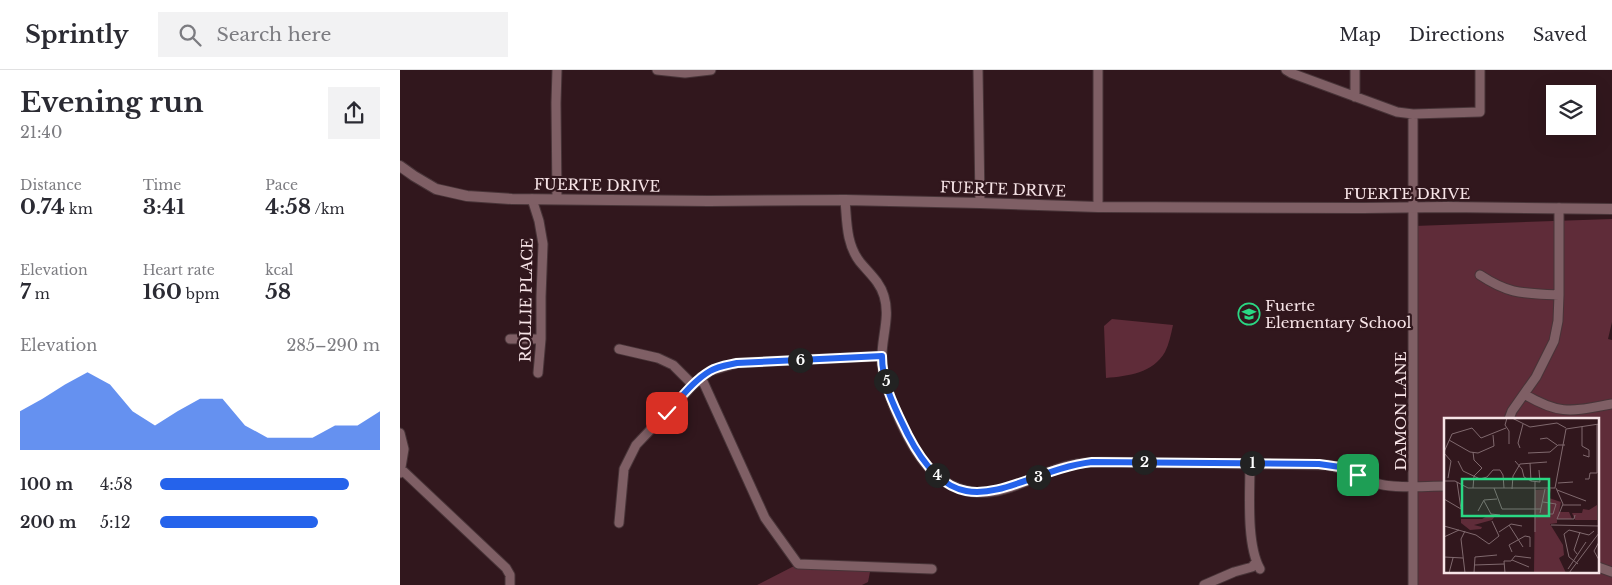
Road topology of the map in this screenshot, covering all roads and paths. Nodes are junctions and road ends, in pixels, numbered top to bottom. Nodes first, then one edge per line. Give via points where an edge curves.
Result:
1 (557, 70) edge
2 (657, 70) edge
3 (711, 70) edge
4 (978, 70) edge
5 (1098, 70) edge
6 (1286, 70) edge
7 (1355, 70) edge
8 (1480, 70) edge
9 (1355, 97) junction
10 (1413, 114) junction
11 (400, 166) edge
12 (532, 199) junction
13 (557, 199) junction
14 (845, 200) junction
15 (980, 203) junction
16 (1414, 207) junction
17 (1098, 208) junction
18 (1559, 208) junction
19 (1612, 209) edge
20 (1480, 275) dead end
21 (1559, 294) junction
22 (510, 339) dead end
23 (541, 339) junction
24 (620, 349) dead end
25 (882, 356) junction
26 (538, 373) dead end
27 (701, 378) junction
28 (694, 384) junction
29 (1524, 394) junction
30 (1612, 404) edge
31 (1509, 418) edge
32 (400, 432) edge
33 (1250, 463) junction
34 (401, 471) edge
35 (1414, 486) junction
36 (1444, 486) edge
37 (619, 523) dead end
38 (1600, 568) edge
39 (932, 569) dead end
40 (1612, 572) edge
41 (510, 585) edge
42 (1204, 585) edge
43 (1413, 585) edge

1 - 13 street
2 - 3 street via 685,73
4 - 15 street
5 - 17 street
6 - 9 street
7 - 9 street
8 - 10 street via 1480,112
9 - 10 street via 1397,112
10 - 16 street, DAMON LANE
11 - 12 street, FUERTE DRIVE via 436,188 479,197
12 - 13 street, FUERTE DRIVE
12 - 23 street, ROLLIE PLACE via 543,244
13 - 14 street, FUERTE DRIVE
14 - 15 street, FUERTE DRIVE
14 - 25 street via 850,242 857,257 878,282 885,301
15 - 17 street, FUERTE DRIVE
16 - 17 street, FUERTE DRIVE
16 - 18 street, FUERTE DRIVE
16 - 35 street, DAMON LANE
18 - 19 street, FUERTE DRIVE
18 - 21 street
20 - 21 street via 1519,293
21 - 29 street via 1554,341
22 - 23 street
23 - 26 street, ROLLIE PLACE
24 - 28 street via 673,365
25 - 27 street via 737,363 719,367
25 - 33 street via 890,398 912,442 933,472 966,491 980,493 1007,488 1057,469 1092,462
27 - 28 street
27 - 39 street via 764,518 798,564
28 - 37 street via 636,445 624,470
29 - 30 street via 1541,404 1562,410
29 - 31 street
32 - 34 street via 404,449
33 - 35 street via 1327,465 1346,469 1381,484
33 - 42 street via 1250,525 1258,566
34 - 41 street via 506,568
35 - 36 street
35 - 43 street, DAMON LANE
38 - 40 street

